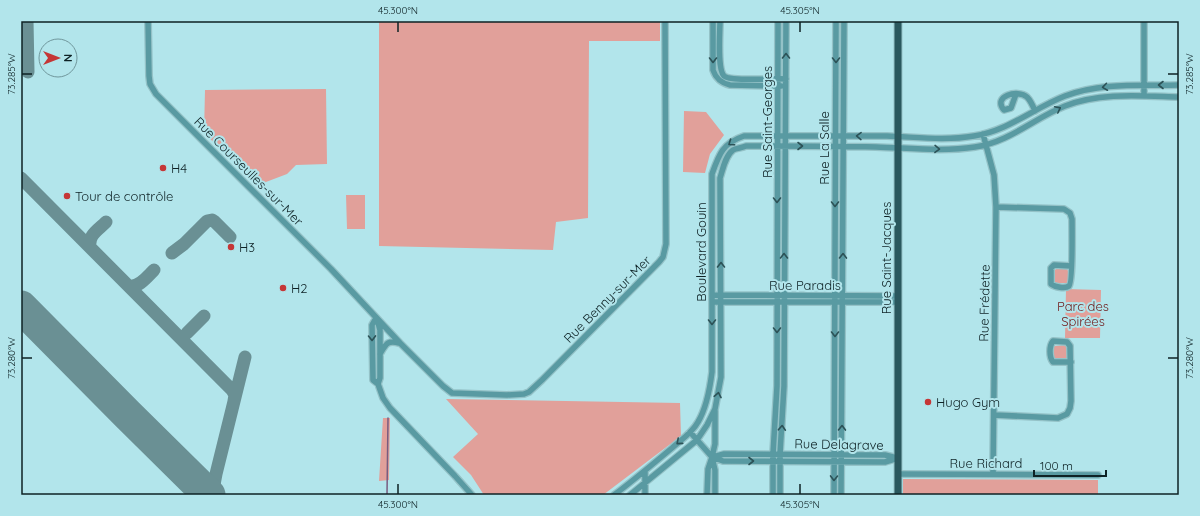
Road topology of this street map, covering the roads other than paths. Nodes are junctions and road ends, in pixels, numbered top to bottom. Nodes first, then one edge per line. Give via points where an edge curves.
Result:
1 (148, 21) edge
2 (665, 21) edge
3 (714, 21) edge
4 (720, 21) edge
5 (778, 21) edge
6 (786, 21) edge
7 (836, 21) edge
8 (844, 21) edge
9 (898, 21) edge
10 (1144, 21) edge
11 (836, 74) junction
12 (844, 74) junction
13 (722, 78) junction
14 (778, 78) junction
15 (786, 78) junction
16 (1179, 85) edge
17 (778, 86) junction
18 (786, 86) junction
19 (1118, 86) junction
20 (1144, 86) junction
21 (1079, 92) junction
22 (1016, 94) dead end
23 (1144, 96) junction
24 (1119, 97) junction
25 (1179, 97) edge
26 (1082, 100) junction
27 (1035, 111) junction
28 (984, 134) junction
29 (778, 136) junction
30 (785, 136) junction
31 (835, 136) junction
32 (843, 136) junction
33 (898, 137) junction
34 (987, 144) junction
35 (778, 146) junction
36 (785, 146) junction
37 (836, 146) junction
38 (844, 146) junction
39 (898, 148) junction
40 (717, 160) junction
41 (725, 162) junction
42 (720, 191) junction
43 (712, 192) junction
44 (996, 207) junction
45 (835, 222) junction
46 (843, 222) junction
47 (777, 223) junction
48 (784, 223) junction
49 (1071, 266) junction
50 (712, 295) junction
51 (721, 295) junction
52 (777, 295) junction
53 (784, 295) junction
54 (835, 296) junction
55 (843, 296) junction
56 (898, 299) junction
57 (712, 302) junction
58 (721, 302) junction
59 (777, 302) junction
60 (784, 302) junction
61 (835, 302) junction
62 (842, 302) junction
63 (376, 318) junction
64 (400, 343) junction
65 (380, 357) junction
66 (373, 360) junction
67 (1070, 362) junction
68 (712, 372) junction
69 (721, 372) junction
70 (835, 379) junction
71 (842, 380) junction
72 (378, 384) junction
73 (777, 386) junction
74 (784, 386) junction
75 (715, 409) junction
76 (994, 415) junction
77 (690, 432) junction
78 (697, 440) junction
79 (773, 454) junction
80 (780, 454) junction
81 (834, 455) junction
82 (841, 455) junction
83 (712, 457) junction
84 (898, 458) junction
85 (773, 461) junction
86 (780, 462) junction
87 (835, 462) junction
88 (841, 462) junction
89 (645, 472) junction
90 (898, 474) junction
91 (993, 474) junction
92 (1098, 475) dead end
93 (637, 478) junction
94 (645, 484) junction
95 (637, 492) edge
96 (472, 495) edge
97 (614, 495) edge
98 (630, 495) edge
99 (645, 495) edge
100 (708, 495) edge
101 (715, 495) edge
102 (773, 495) edge
103 (780, 495) edge
104 (834, 495) edge
105 (841, 495) edge
106 (898, 495) edge

1 - 63 street, Rue Courseulles-sur-Mer via 148,76 156,94 326,264
2 - 64 street, Rue Benny-sur-Mer via 666,244 659,262 542,380 524,394 452,393
3 -> 13 street via 713,70 715,76
4 - 13 street
5 - 14 street, Rue Saint-Georges
15 -> 6 street, Rue Saint-Georges
7 -> 11 street, Rue La Salle
8 - 12 street, Rue La Salle
9 - 33 main road, Rue Saint-Jacques
10 - 20 street
11 - 12 street
11 - 31 street, Rue La Salle
12 - 32 street, Rue La Salle
13 - 14 street
13 - 17 street via 724,84 730,85
14 - 15 street
14 - 17 street, Rue Saint-Georges
15 - 18 street, Rue Saint-Georges
16 -> 20 street, Boulevard Gouin
17 - 18 street
17 - 29 street, Rue Saint-Georges
18 - 30 street, Rue Saint-Georges
19 - 20 street, Boulevard Gouin
19 -> 21 street, Boulevard Gouin via 1085,89
19 - 24 street
20 - 23 street
21 - 26 street
21 - 27 street, Boulevard Gouin
22 - 27 street via 1027,97
23 - 24 street, Boulevard Gouin
23 - 25 street, Boulevard Gouin
24 - 26 street, Boulevard Gouin
34 -> 26 street, Boulevard Gouin via 1002,140 1059,109
27 - 28 street, Boulevard Gouin via 999,130
28 - 33 street, Boulevard Gouin via 951,138
28 - 34 street, Rue Frédette
29 - 30 street, Boulevard Gouin
29 - 35 street, Rue Saint-Georges
29 -> 40 street, Boulevard Gouin via 744,136 734,139 723,149
30 - 31 street, Boulevard Gouin
30 - 36 street, Rue Saint-Georges
31 - 32 street, Boulevard Gouin
31 - 37 street, Rue La Salle
33 -> 32 street, Boulevard Gouin
32 - 38 street, Rue La Salle
33 - 39 main road, Rue Saint-Jacques
39 -> 34 street, Boulevard Gouin via 952,149
34 - 44 street, Rue Frédette via 994,175
35 - 36 street, Boulevard Gouin
35 - 41 street, Boulevard Gouin via 746,146 733,150
35 -> 47 street, Rue Saint-Georges
36 -> 37 street, Boulevard Gouin
36 - 48 street, Rue Saint-Georges
37 - 38 street, Boulevard Gouin
37 -> 45 street, Rue La Salle
38 - 39 street, Boulevard Gouin
38 - 46 street, Rue La Salle
39 - 56 main road, Rue Saint-Jacques
40 - 41 street
40 - 43 street, Boulevard Gouin via 712,174
41 - 42 street, Boulevard Gouin via 720,178
42 - 43 street
51 -> 42 street, Boulevard Gouin
43 - 50 street, Boulevard Gouin
44 - 49 street via 1064,209 1070,213
44 - 76 street, Rue Frédette
45 - 46 street
45 - 54 street, Rue La Salle
55 -> 46 street, Rue La Salle
47 - 48 street
47 - 52 street, Rue Saint-Georges
53 -> 48 street, Rue Saint-Georges
49 - 49 street via 1054,265 1051,268 1051,284 1054,287 1070,286
50 - 51 street, Rue Paradis
50 - 57 street, Boulevard Gouin
51 - 52 street, Rue Paradis
51 - 58 street, Boulevard Gouin
52 - 53 street, Rue Paradis
52 - 59 street, Rue Saint-Georges
53 - 54 street, Rue Paradis
53 - 60 street, Rue Saint-Georges
54 - 55 street, Rue Paradis
54 - 61 street, Rue La Salle
55 - 56 street, Rue Paradis
55 - 62 street, Rue La Salle
56 - 62 street, Rue Paradis
56 - 84 main road, Rue Saint-Jacques
57 - 58 street, Rue Paradis
57 -> 68 street, Boulevard Gouin
58 - 59 street, Rue Paradis
58 - 69 street, Boulevard Gouin
59 - 60 street, Rue Paradis
59 -> 73 street, Rue Saint-Georges
60 - 61 street, Rue Paradis
60 - 74 street, Rue Saint-Georges
61 - 62 street, Rue Paradis
61 -> 70 street, Rue La Salle
62 - 71 street, Rue La Salle
63 - 64 street, Rue Benny-sur-Mer
63 - 65 street via 380,330
63 -> 66 street via 372,325
64 - 65 street via 389,342
65 - 66 street
65 - 72 street
66 - 72 street via 373,380
67 - 67 street via 1069,343 1053,341 1050,359 1053,362
67 - 76 street via 1071,401 1067,414 1058,418
68 - 69 street
68 - 77 street, Boulevard Gouin via 706,404
75 -> 69 street, Boulevard Gouin
70 - 71 street
70 - 81 street, Rue La Salle
82 -> 71 street, Rue La Salle
72 - 96 street via 390,408
73 - 74 street
73 - 79 street, Rue Saint-Georges
80 -> 74 street, Rue Saint-Georges
75 - 78 street, Boulevard Gouin
75 - 83 street via 715,444
76 - 91 street, Rue Frédette
77 - 78 street
77 -> 89 street, Boulevard Gouin
78 - 83 street
78 - 94 street, Boulevard Gouin
79 - 80 street, Rue Delagrave
79 - 83 street, Rue Delagrave via 724,454
79 - 85 street, Rue Saint-Georges
80 - 81 street, Rue Delagrave
80 - 86 street, Rue Saint-Georges
81 - 82 street, Rue Delagrave
81 - 87 street, Rue La Salle
82 - 84 street, Rue Delagrave via 885,455
82 - 88 street, Rue La Salle
83 -> 85 street, Rue Delagrave via 723,461
83 - 100 street via 708,469
83 - 101 street
84 - 88 street, Rue Delagrave via 885,462
84 - 90 main road, Rue Saint-Jacques
85 - 86 street, Rue Delagrave
85 - 102 street, Rue Saint-Georges
86 - 87 street, Rue Delagrave
86 - 103 street, Rue Saint-Georges
87 - 88 street, Rue Delagrave
87 -> 104 street, Rue La Salle
88 - 105 street, Rue La Salle
89 - 93 street, Boulevard Gouin
89 - 94 street
90 - 91 street, Rue Richard
90 - 106 main road, Rue Saint-Jacques
91 - 92 street, Rue Richard
93 - 95 street
93 - 97 street, Boulevard Gouin
94 - 95 street, Boulevard Gouin
94 - 99 street
95 - 98 street, Boulevard Gouin

